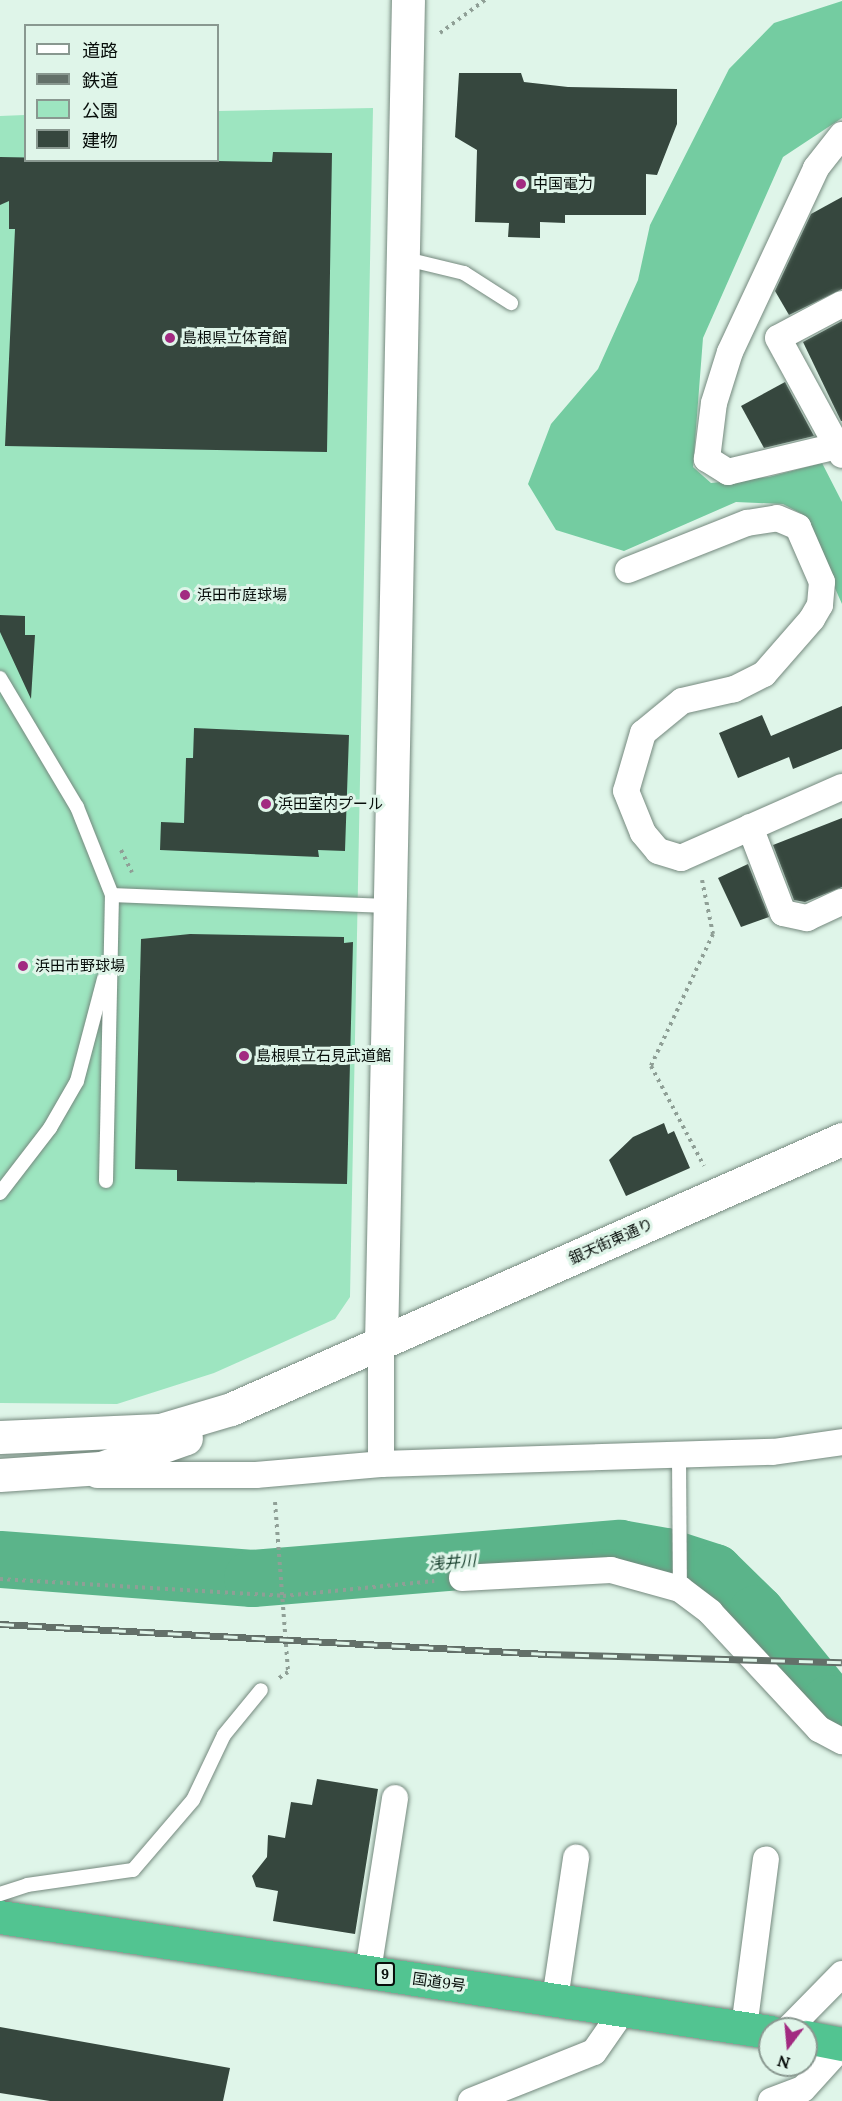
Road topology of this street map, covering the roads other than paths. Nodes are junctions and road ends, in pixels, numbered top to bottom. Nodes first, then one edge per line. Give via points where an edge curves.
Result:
1 (408, 0) edge
2 (842, 135) edge
3 (402, 258) junction
4 (755, 299) junction
5 (511, 303) dead end
6 (842, 304) edge
7 (778, 338) junction
8 (840, 451) edge
9 (628, 570) dead end
10 (0, 678) edge
11 (842, 787) edge
12 (750, 826) junction
13 (112, 895) junction
14 (842, 902) edge
15 (387, 906) junction
16 (111, 938) junction
17 (842, 1139) edge
18 (106, 1182) dead end
19 (0, 1192) edge
20 (381, 1344) junction
21 (231, 1409) junction
22 (0, 1437) edge
23 (842, 1442) edge
24 (679, 1456) junction
25 (381, 1464) junction
26 (0, 1475) edge
27 (55, 1475) junction
28 (462, 1578) road end
29 (681, 1584) junction
30 (261, 1690) road end
31 (842, 1741) edge
32 (395, 1798) dead end
33 (576, 1858) dead end
34 (766, 1859) dead end
35 (0, 1894) edge
36 (0, 1917) edge
37 (368, 1971) junction
38 (842, 1974) edge
39 (555, 1999) junction
40 (624, 2009) junction
41 (800, 2017) edge
42 (757, 2030) edge
43 (818, 2040) edge
44 (842, 2045) edge
45 (471, 2101) edge
46 (771, 2101) edge

1 - 3 street
2 - 4 street via 816,168
3 - 5 lane via 464,273
3 - 15 street
4 - 7 street
4 - 8 street via 714,403 707,459 728,472
6 - 7 street
7 - 8 street
9 - 12 street via 747,523 777,518 798,526 822,582 812,619 764,674 734,689 682,701 643,733 626,791 632,812 658,851 681,858
10 - 13 lane via 77,807
11 - 12 street
12 - 14 street via 783,912 807,918
13 - 15 lane
13 - 16 lane
15 - 20 street
16 - 18 lane
16 - 19 lane via 94,1031 77,1081 50,1128
17 - 20 street, 銀天街東通り
20 - 21 street, 銀天街東通り
20 - 25 street
21 - 22 street via 160,1430
21 - 27 street via 180,1442 144,1455
23 - 24 street via 773,1452
24 - 25 street
24 - 29 lane
25 - 27 street via 272,1474
26 - 27 street
28 - 29 street via 611,1570
29 - 31 street via 819,1729
30 - 35 lane via 224,1736 193,1800 134,1870
32 - 37 street
33 - 39 street
34 - 42 street
36 - 37 highway, 国道9号 / 9
37 - 39 highway, 国道9号 / 9
38 - 41 street
39 - 40 highway, 国道9号 / 9
40 - 42 highway, 国道9号 / 9
40 - 45 street via 594,2052
43 - 44 highway
44 - 46 street via 803,2089

